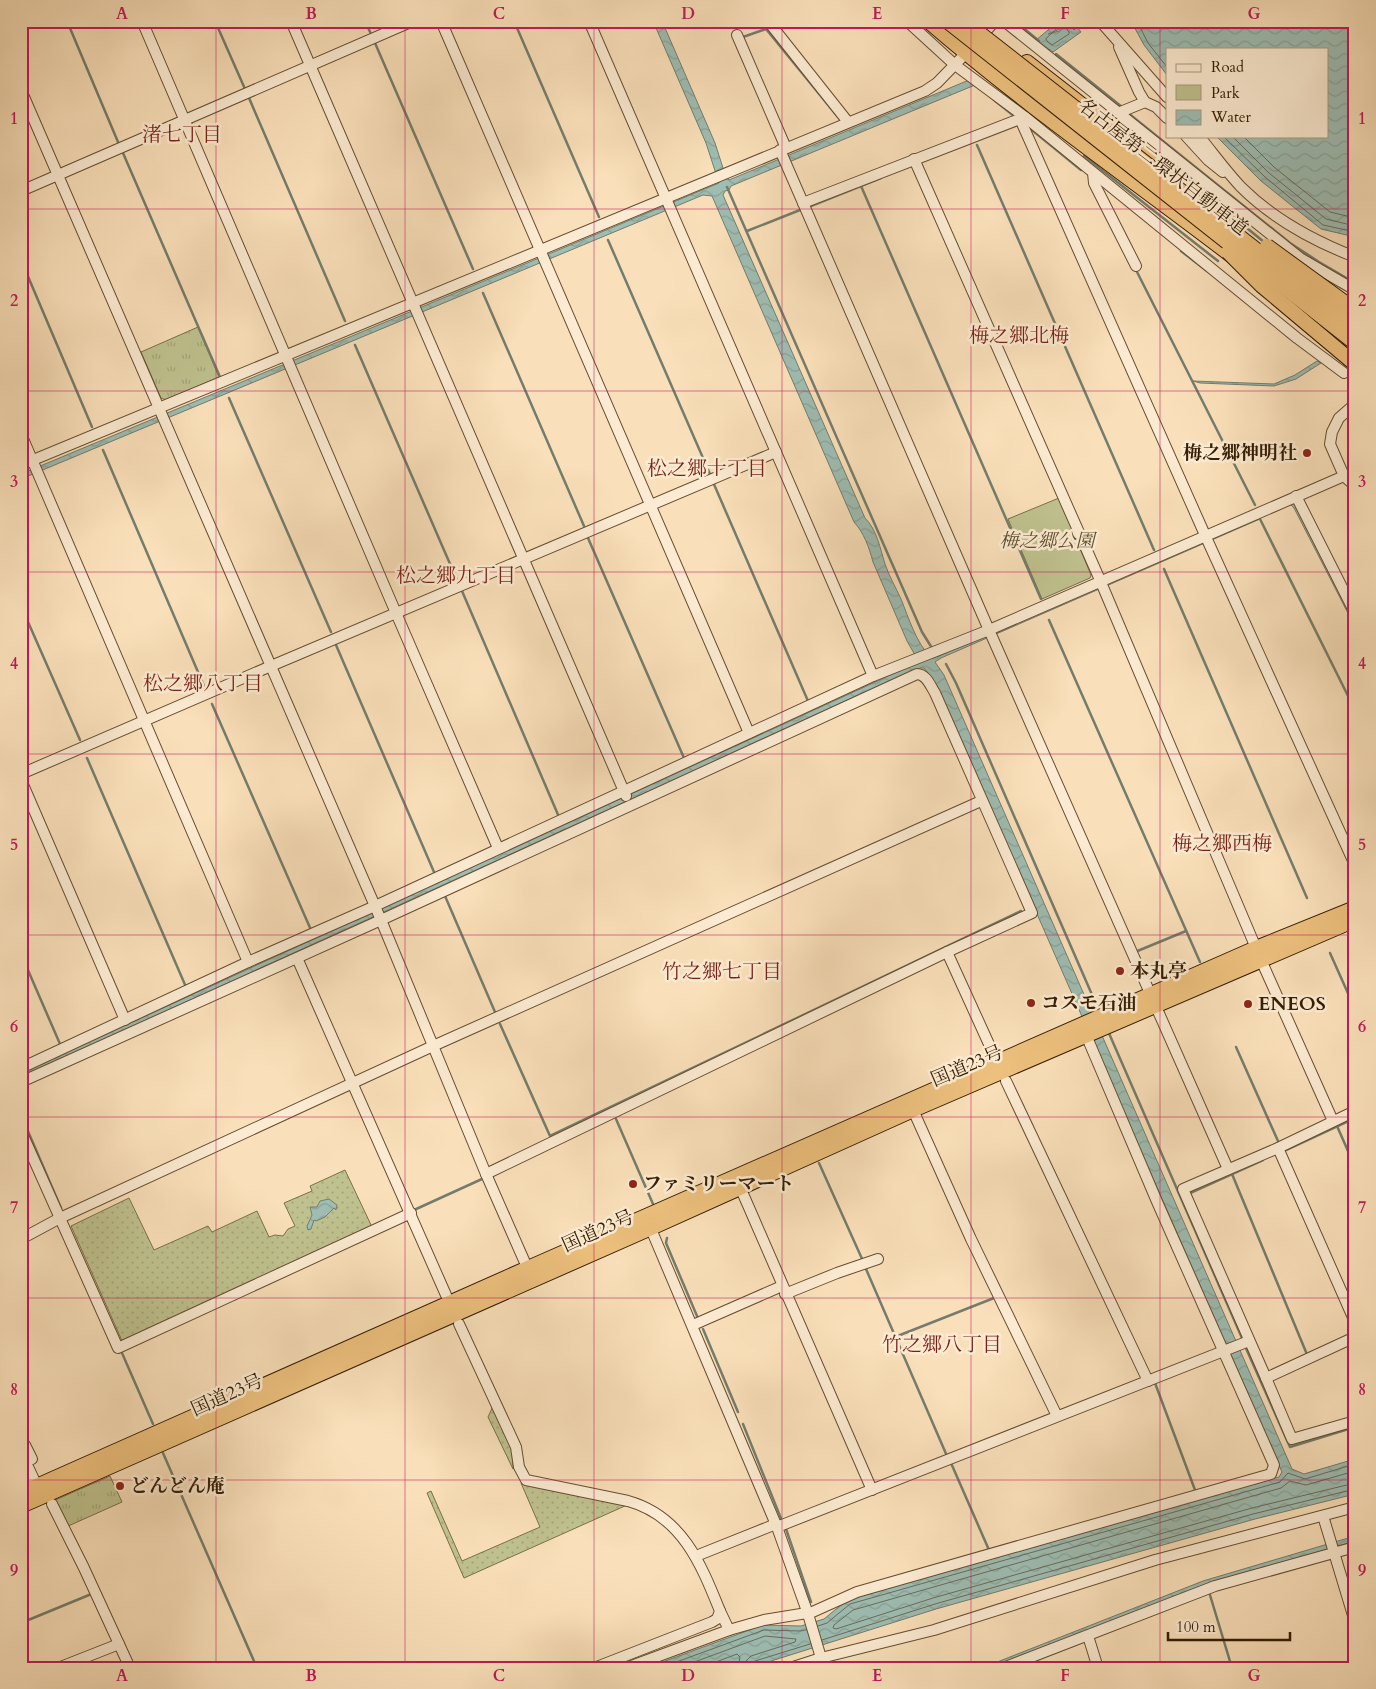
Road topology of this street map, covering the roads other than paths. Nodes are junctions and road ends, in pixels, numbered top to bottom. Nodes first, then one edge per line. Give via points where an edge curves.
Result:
1 (142, 21) edge
2 (291, 21) edge
3 (413, 21) edge
4 (441, 21) edge
5 (589, 21) edge
6 (768, 21) edge
7 (907, 21) edge
8 (928, 21) edge
9 (947, 21) edge
10 (964, 21) edge
11 (973, 21) edge
12 (1004, 21) edge
13 (1100, 21) edge
14 (991, 26) edge
15 (737, 35) dead end
16 (1116, 39) junction
17 (965, 54) junction
18 (955, 65) junction
19 (310, 66) junction
20 (1060, 66) junction
21 (1038, 70) junction
22 (21, 90) edge
23 (1166, 97) edge
24 (1145, 102) junction
25 (1118, 113) junction
26 (1166, 117) edge
27 (1023, 118) junction
28 (1049, 119) junction
29 (185, 120) junction
30 (848, 122) junction
31 (1188, 138) edge
32 (1201, 138) edge
33 (783, 151) junction
34 (914, 159) junction
35 (1076, 159) junction
36 (1093, 173) junction
37 (58, 175) junction
38 (1240, 186) junction
39 (21, 191) edge
40 (1177, 195) junction
41 (667, 203) junction
42 (803, 203) junction
43 (542, 256) junction
44 (1355, 257) edge
45 (1136, 266) dead end
46 (1355, 290) edge
47 (415, 309) junction
48 (1355, 310) edge
49 (1355, 323) edge
50 (1355, 327) edge
51 (1332, 334) junction
52 (1298, 338) junction
53 (1355, 343) edge
54 (1355, 352) edge
55 (288, 361) junction
56 (1350, 368) edge
57 (1355, 404) edge
58 (161, 414) junction
59 (21, 434) edge
60 (776, 452) junction
61 (21, 465) edge
62 (35, 466) junction
63 (1344, 476) junction
64 (1355, 486) edge
65 (1296, 496) junction
66 (649, 505) junction
67 (1207, 539) junction
68 (523, 558) junction
69 (1102, 584) junction
70 (396, 613) junction
71 (1355, 613) edge
72 (990, 634) junction
73 (914, 665) junction
74 (271, 666) junction
75 (873, 676) junction
76 (144, 721) junction
77 (749, 734) junction
78 (21, 774) edge
79 (21, 780) edge
80 (624, 791) junction
81 (982, 801) junction
82 (630, 805) junction
83 (498, 848) junction
84 (1355, 865) edge
85 (375, 906) junction
86 (1355, 908) edge
87 (381, 920) junction
88 (1355, 920) edge
89 (947, 952) junction
90 (1259, 954) junction
91 (297, 958) junction
92 (248, 962) junction
93 (1153, 1000) junction
94 (125, 1020) junction
95 (1085, 1031) junction
96 (433, 1046) junction
97 (993, 1053) dead end
98 (21, 1068) edge
99 (1006, 1081) dead end
100 (21, 1082) edge
101 (352, 1083) junction
102 (913, 1110) junction
103 (1355, 1111) edge
104 (1333, 1121) junction
105 (21, 1131) edge
106 (1278, 1148) junction
107 (26, 1153) edge
108 (1228, 1169) junction
109 (486, 1174) junction
110 (740, 1187) junction
111 (411, 1213) junction
112 (60, 1218) junction
113 (648, 1223) junction
114 (21, 1239) edge
115 (878, 1259) dead end
116 (530, 1274) junction
117 (784, 1290) junction
118 (446, 1295) dead end
119 (1355, 1322) edge
120 (459, 1324) dead end
121 (693, 1325) junction
122 (1355, 1337) edge
123 (1245, 1343) junction
124 (1225, 1350) junction
125 (1266, 1378) junction
126 (1148, 1381) junction
127 (1057, 1416) junction
128 (1355, 1421) edge
129 (21, 1442) edge
130 (21, 1452) edge
131 (37, 1480) junction
132 (872, 1490) junction
133 (21, 1493) edge
134 (52, 1504) dead end
135 (21, 1506) edge
136 (1355, 1507) edge
137 (1323, 1516) junction
138 (777, 1526) junction
139 (1355, 1546) edge
140 (1333, 1548) junction
141 (696, 1556) junction
142 (720, 1611) junction
143 (808, 1615) junction
144 (1355, 1622) edge
145 (729, 1630) junction
146 (1088, 1636) junction
147 (118, 1644) junction
148 (821, 1658) edge
149 (58, 1668) edge
150 (130, 1668) edge
151 (594, 1668) edge
152 (626, 1668) edge
153 (790, 1668) edge
154 (1003, 1668) edge
155 (1098, 1668) edge

1 - 29 street
2 - 19 street
3 - 19 street
4 - 43 street
5 - 41 street
6 - 30 street
7 - 18 street
8 - 17 highway
9 - 40 highway, 名古屋第二環状自動車道, bridge
10 - 40 highway, 名古屋第二環状自動車道, bridge
11 - 14 highway
12 - 20 street
13 - 16 street
14 - 17 street
14 - 21 highway
15 - 33 street
16 - 23 street
16 - 24 street
17 - 18 street
17 - 28 highway
18 - 27 street
18 - 30 street via 925,91
19 - 29 street
19 - 47 street
20 - 21 street
20 - 25 street
21 - 49 highway
22 - 37 street
24 - 25 street
24 - 26 street
25 - 46 street via 1300,258
27 - 34 street
27 - 35 street
27 - 67 street
28 - 35 street
28 - 51 highway
29 - 37 street
29 - 55 street
30 - 33 street
31 - 38 street via 1208,160
32 - 38 street
33 - 41 street via 714,177
33 - 42 street
34 - 42 street
34 - 69 street
35 - 36 street
36 - 45 street via 1094,183
36 - 52 street
37 - 39 street
37 - 58 street
38 - 44 street via 1301,232
40 - 48 highway, bridge via 1255,237
40 - 50 highway, 名古屋第二環状自動車道, bridge
40 - 53 highway, 名古屋第二環状自動車道, bridge
40 - 56 highway, bridge via 1262,286
41 - 43 street
41 - 60 street
42 - 72 street
43 - 47 street
43 - 66 street
47 - 55 street
47 - 68 street
51 - 52 street
51 - 54 highway
52 - 56 street
55 - 58 street
55 - 70 street
57 - 63 street via 1339,418 1330,444
58 - 62 street
58 - 74 street
59 - 62 street
60 - 66 street
60 - 75 street
61 - 62 street
62 - 76 street
63 - 64 street
63 - 65 street
65 - 67 street
65 - 71 street
66 - 68 street
66 - 77 street
67 - 69 street
67 - 84 street
68 - 70 street
68 - 80 street
69 - 72 street
69 - 90 street
70 - 74 street
70 - 83 street
72 - 73 street via 931,653
72 - 93 street
73 - 75 street
73 - 81 street via 935,692
73 - 82 street
74 - 76 street
74 - 85 street
75 - 77 street
76 - 78 street
76 - 92 street
77 - 80 street
79 - 94 street
80 - 82 street
80 - 83 street
81 - 89 street via 1032,913
81 - 96 street
82 - 87 street
83 - 85 street
85 - 87 street
85 - 92 street
86 - 90 highway, 国道23号
87 - 91 street
87 - 96 street
88 - 90 highway, 国道23号
89 - 97 street
89 - 109 street
90 - 93 highway, 国道23号
90 - 104 street
91 - 100 street
91 - 101 street
92 - 94 street
93 - 95 highway, 国道23号
93 - 108 street
94 - 98 street
95 - 102 highway, 国道23号
95 - 113 highway, 国道23号
95 - 124 street
96 - 101 street
96 - 109 street
99 - 126 street
101 - 111 street
101 - 112 street
102 - 110 highway, 国道23号
102 - 127 street
103 - 104 street
104 - 106 street
105 - 107 street
106 - 108 street
106 - 119 street
107 - 112 street
108 - 123 street via 1183,1189
109 - 116 street
110 - 113 highway, 国道23号
110 - 117 street
111 - 112 street via 118,1348
111 - 118 street
112 - 114 street
113 - 116 highway, 国道23号
113 - 121 street
115 - 117 street
116 - 131 highway, 国道23号
116 - 135 highway, 国道23号
117 - 121 street
117 - 132 street
120 - 141 street via 516,1447 519,1467 526,1480 638,1504 674,1528
121 - 138 street
122 - 125 street
123 - 124 street
123 - 125 street
124 - 126 street
124 - 143 street via 1274,1465 1271,1474 857,1592
125 - 128 street via 1292,1439
126 - 127 street
127 - 132 street
129 - 131 street via 25,1445
130 - 131 street
131 - 133 highway, 国道23号
132 - 138 street
134 - 147 street
136 - 137 street
137 - 140 street
137 - 148 street via 1155,1560 934,1630
138 - 141 street
138 - 143 street
139 - 140 street
140 - 144 street
140 - 146 street via 1215,1586
141 - 142 street
142 - 145 street
142 - 151 street via 712,1622
143 - 145 street via 764,1620
143 - 148 street
145 - 152 street
146 - 154 street
146 - 155 street
147 - 149 street
147 - 150 street
148 - 153 street

